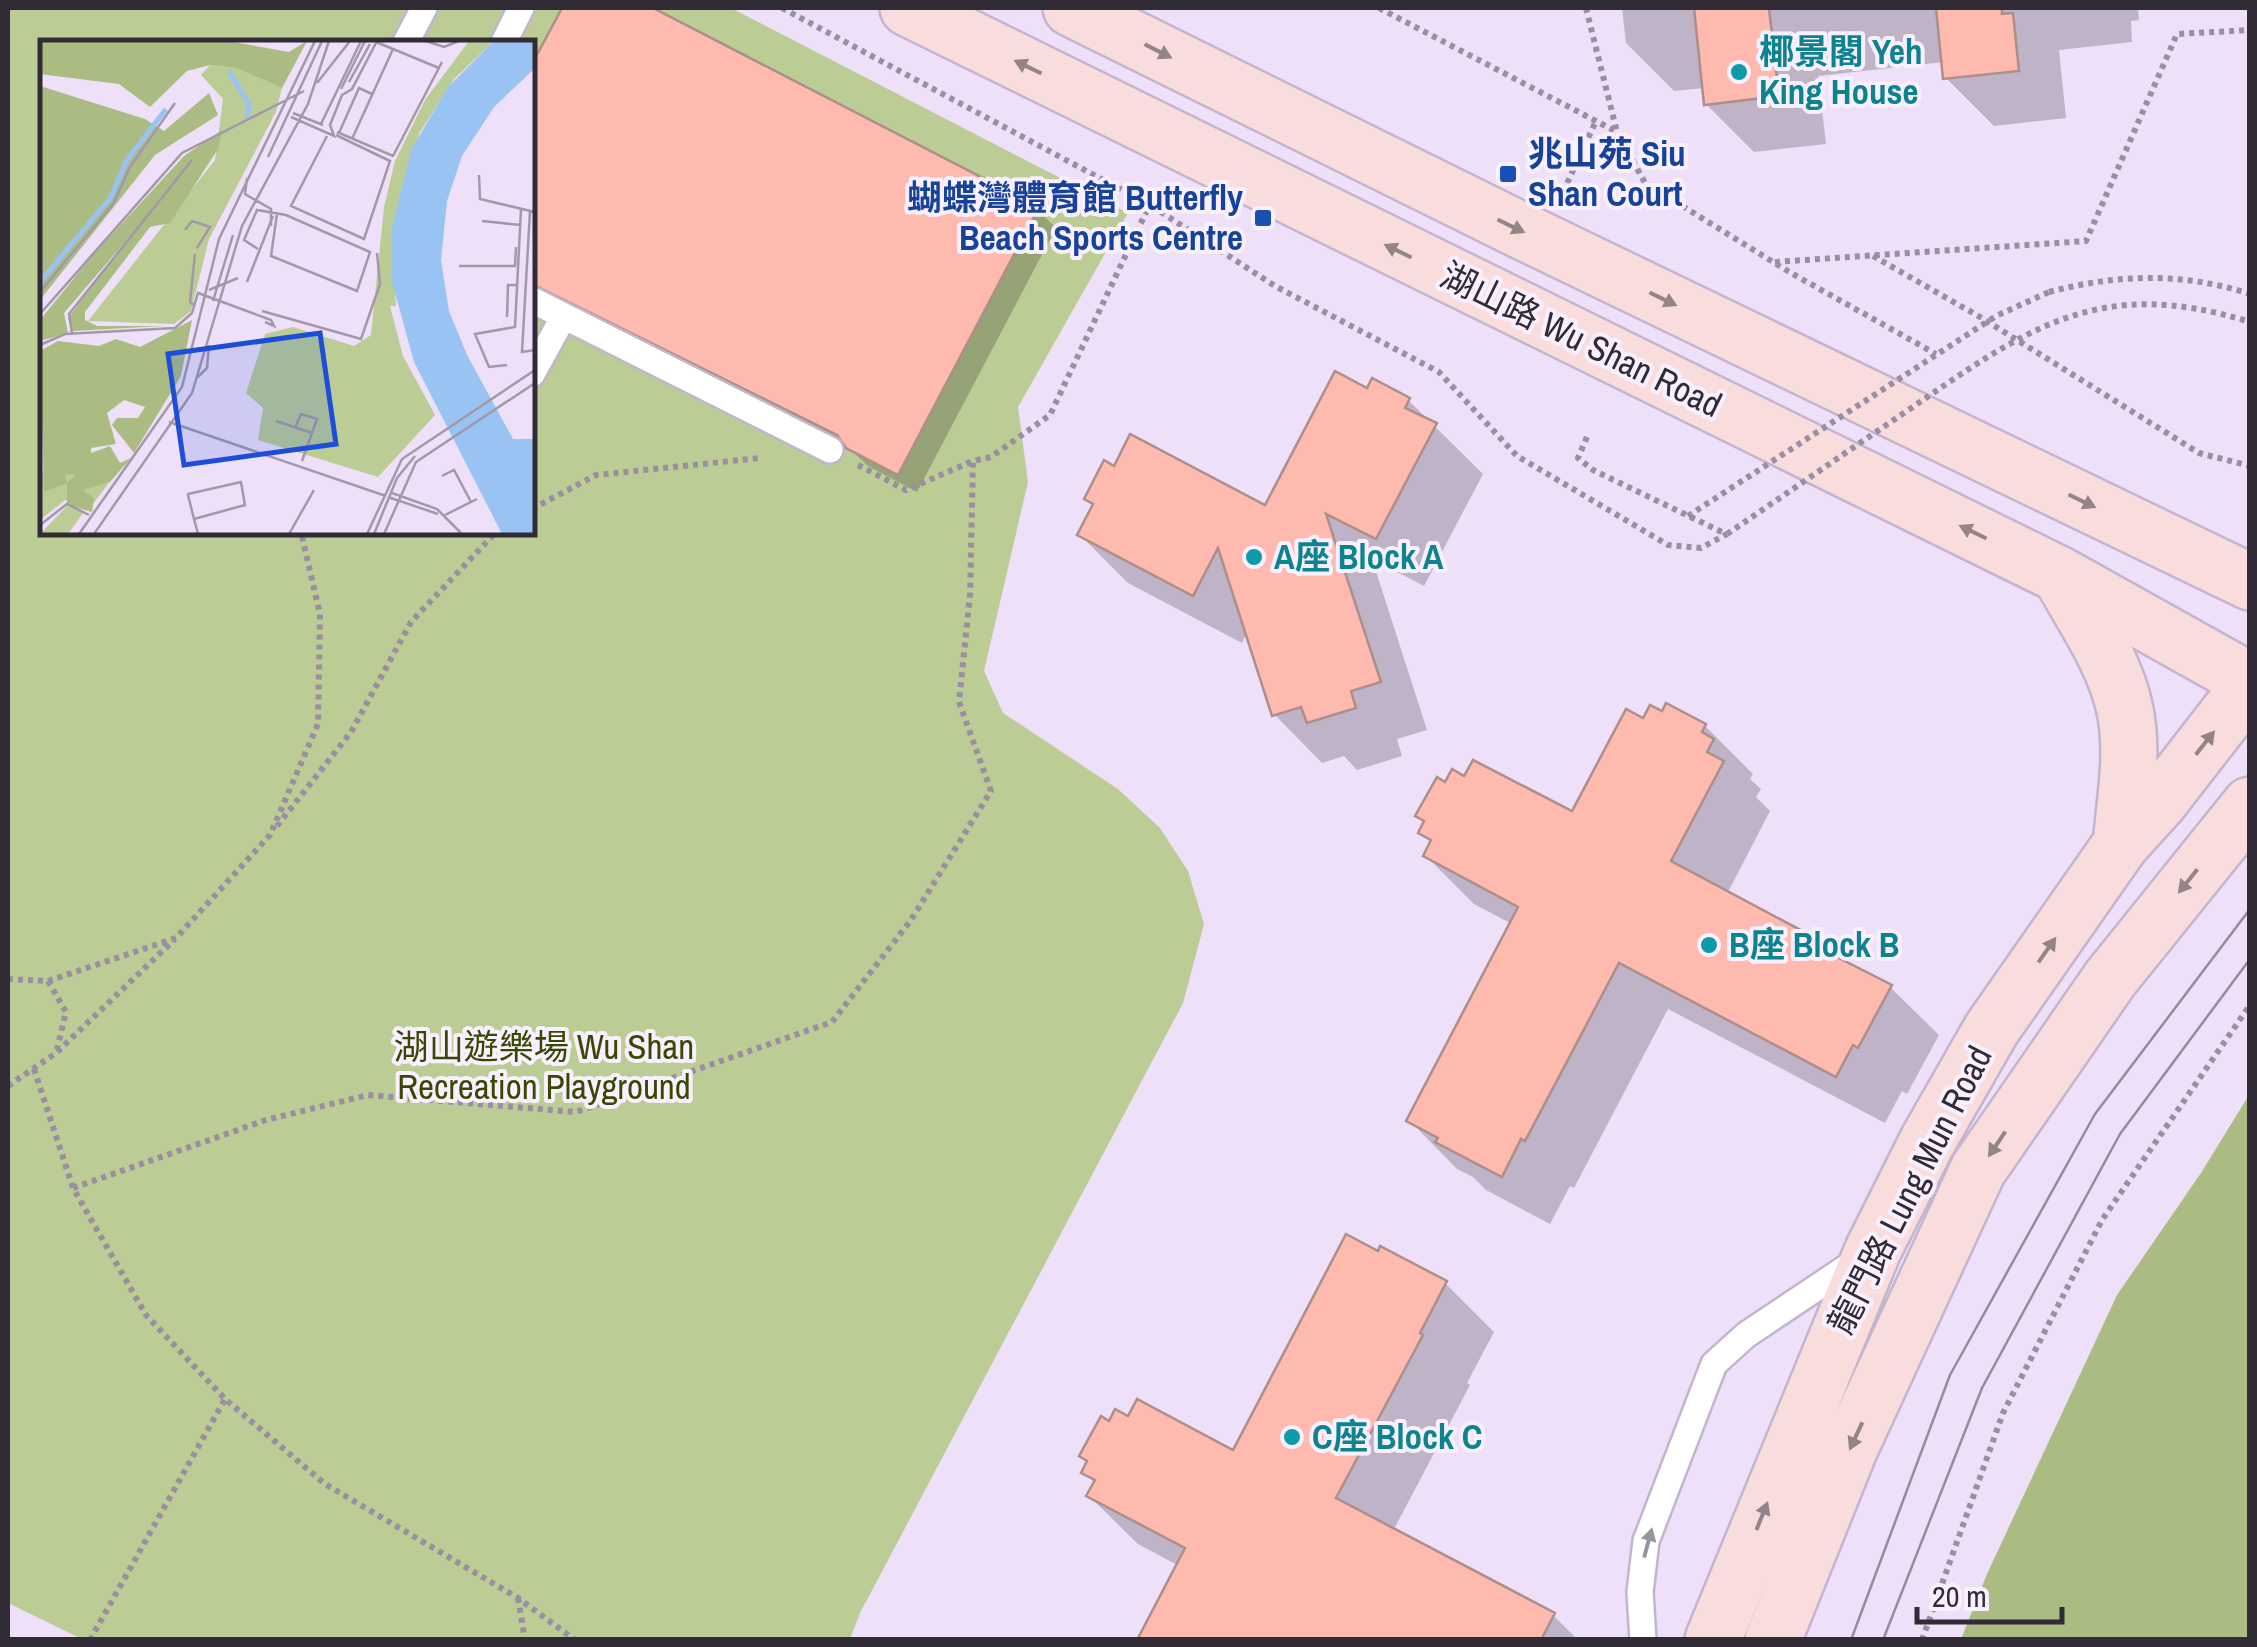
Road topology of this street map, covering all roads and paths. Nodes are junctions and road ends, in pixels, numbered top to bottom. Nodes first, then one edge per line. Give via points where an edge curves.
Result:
1 (424, 8) edge
2 (520, 8) edge
3 (782, 8) edge
4 (908, 8) edge
5 (1071, 8) edge
6 (1378, 8) edge
7 (1586, 8) edge
8 (2250, 30) edge
9 (407, 40) edge
10 (505, 40) edge
11 (1596, 121) junction
12 (1617, 132) junction
13 (1157, 188) dead end
14 (1563, 192) dead end
15 (1150, 205) junction
16 (1870, 254) junction
17 (1775, 262) junction
18 (2250, 294) edge
19 (535, 302) edge
20 (564, 316) junction
21 (2250, 322) edge
22 (1936, 354) junction
23 (535, 369) edge
24 (1587, 437) dead end
25 (830, 450) junction
26 (973, 461) junction
27 (2250, 466) edge
28 (535, 507) edge
29 (1688, 516) junction
30 (1727, 534) junction
31 (301, 535) edge
32 (493, 535) edge
33 (2060, 575) junction
34 (2250, 582) edge
35 (2250, 683) edge
36 (2250, 806) edge
37 (270, 835) junction
38 (2121, 844) junction
39 (176, 938) junction
40 (8, 979) edge
41 (48, 981) junction
42 (2250, 1006) edge
43 (56, 1053) junction
44 (34, 1069) junction
45 (8, 1086) edge
46 (73, 1188) junction
47 (1873, 1250) junction
48 (226, 1399) junction
49 (518, 1598) junction
50 (90, 1640) edge
51 (525, 1640) edge
52 (575, 1640) edge
53 (1644, 1640) edge
54 (1713, 1640) edge
55 (1774, 1640) edge
56 (1922, 1640) edge

1 - 9 lane
2 - 10 lane
3 - 15 path
33 -> 4 main road, 湖山路 Wu Shan Road
5 -> 34 main road, 湖山路 Wu Shan Road
6 - 11 path
7 - 12 path
8 - 16 path via 2178,34 2086,240
11 - 12 path
11 - 14 path
12 - 17 path via 1645,184
13 - 15 path
15 - 26 path via 1050,416 991,458
15 - 30 path via 1275,286 1439,372 1517,456 1668,546 1701,548
16 - 17 path
16 - 27 path via 2200,453
17 - 22 path
18 - 22 path, bridge via 2152,276 2079,284 1996,316
19 - 20 lane
20 - 23 lane
20 - 25 lane
21 - 30 path, bridge via 2156,303 2053,320 1995,350
22 - 29 path, bridge
24 - 29 path via 1578,458
25 - 26 path via 906,490
25 - 28 path via 596,475
26 - 46 path via 959,702 991,791 912,920 832,1022 576,1112 368,1094 266,1120
29 - 30 path
31 - 37 path via 320,614 318,724
32 - 37 path via 411,622 351,732
33 - 35 main road, 湖山路 Wu Shan Road
33 - 38 main road via 2102,648 2125,711
38 -> 35 main road, 龍門路 Lung Mun Road
36 -> 55 main road, 龍門路 Lung Mun Road via 2110,979 1978,1170 1849,1450
37 - 39 path
47 -> 38 main road, 龍門路 Lung Mun Road via 1991,1030
39 - 41 path
39 - 43 path
40 - 41 path
41 - 43 path via 66,1012
42 - 56 path via 2102,1220 2003,1413
43 - 44 path
44 - 45 path
44 - 46 path
46 - 48 path via 146,1316
53 -> 47 lane via 1646,1541 1714,1364 1746,1334
54 -> 47 main road, 龍門路 Lung Mun Road
48 - 49 path via 326,1484
48 - 50 path
49 - 51 path
49 - 52 path

